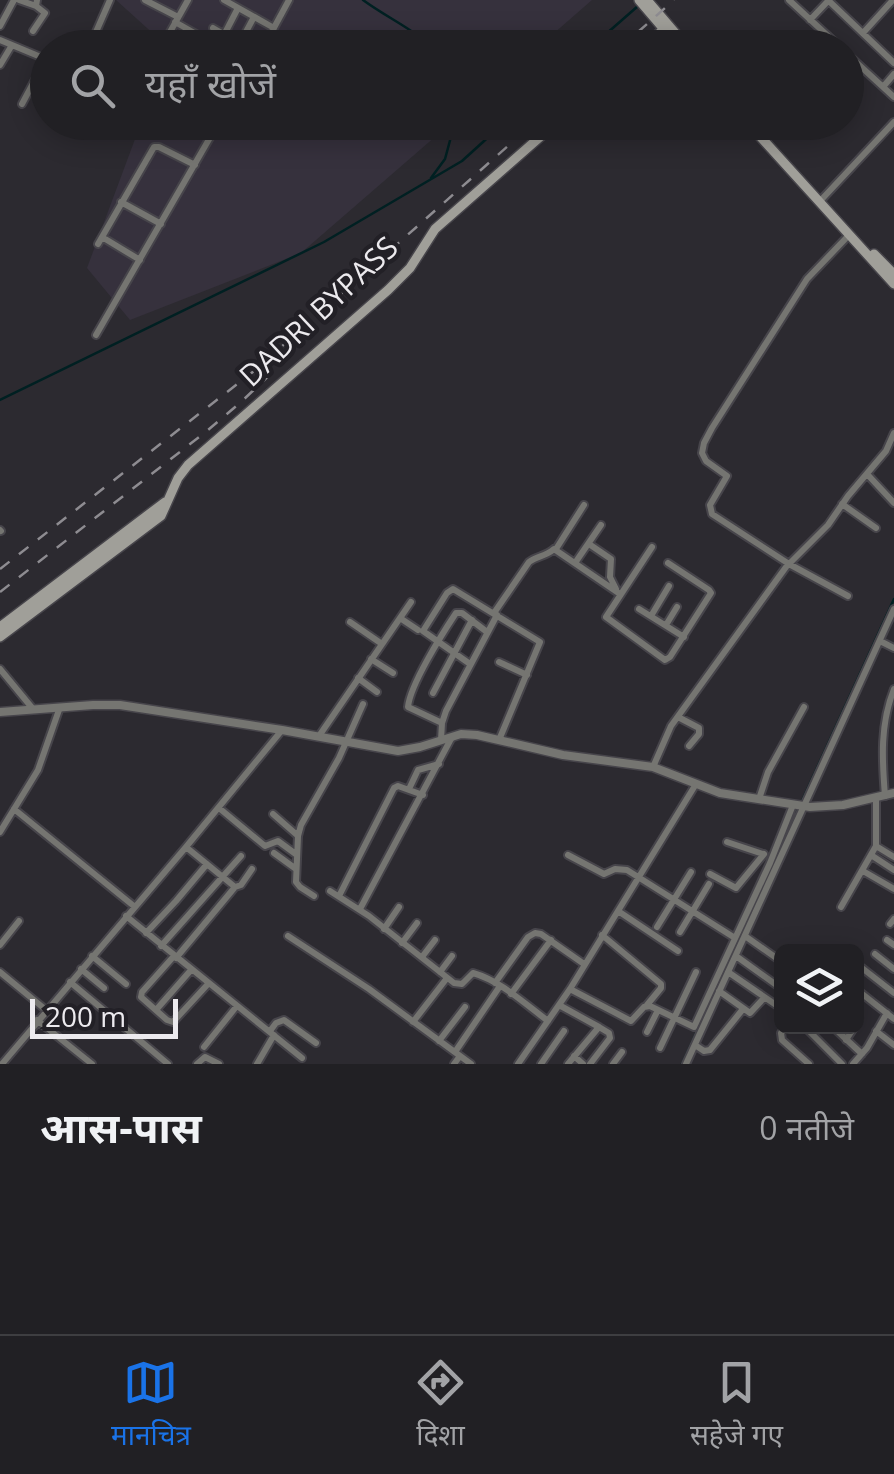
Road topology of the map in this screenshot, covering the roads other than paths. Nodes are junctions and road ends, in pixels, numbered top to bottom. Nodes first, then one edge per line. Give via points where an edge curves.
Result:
1 (16, 0) edge
2 (110, 0) edge
3 (145, 0) edge
4 (188, 0) edge
5 (224, 0) edge
6 (290, 0) edge
7 (638, 0) edge
8 (646, 0) edge
9 (829, 0) edge
10 (793, 1) edge
11 (893, 1) edge
12 (36, 3) edge
13 (238, 8) junction
14 (254, 17) junction
15 (177, 20) junction
16 (810, 20) junction
17 (0, 26) edge
18 (666, 27) junction
19 (213, 28) dead end
20 (274, 28) joint
21 (34, 30) edge
22 (97, 30) edge
23 (171, 30) edge
24 (193, 30) edge
25 (217, 30) edge
26 (226, 30) edge
27 (247, 30) edge
28 (663, 30) edge
29 (668, 30) edge
30 (669, 30) edge
31 (821, 30) edge
32 (860, 30) edge
33 (864, 32) edge
34 (864, 34) edge
35 (0, 40) edge
36 (12, 45) junction
37 (30, 52) edge
38 (894, 63) edge
39 (0, 65) edge
40 (864, 70) edge
41 (894, 74) edge
42 (883, 87) junction
43 (30, 90) edge
44 (894, 96) edge
45 (22, 104) dead end
46 (894, 122) edge
47 (209, 140) edge
48 (536, 140) edge
49 (766, 140) edge
50 (768, 140) edge
51 (195, 165) junction
52 (822, 199) junction
53 (122, 202) junction
54 (161, 224) junction
55 (848, 235) junction
56 (140, 260) junction
57 (894, 274) edge
58 (894, 284) edge
59 (96, 335) dead end
60 (894, 433) edge
61 (892, 447) edge
62 (867, 474) junction
63 (165, 502) junction
64 (894, 502) edge
65 (842, 504) junction
66 (584, 505) dead end
67 (601, 525) dead end
68 (876, 528) dead end
69 (589, 544) junction
70 (652, 548) dead end
71 (556, 549) junction
72 (575, 563) junction
73 (668, 563) dead end
74 (789, 564) junction
75 (670, 586) dead end
76 (619, 593) junction
77 (848, 596) dead end
78 (412, 602) dead end
79 (639, 608) dead end
80 (677, 608) dead end
81 (894, 609) edge
82 (495, 614) junction
83 (651, 616) junction
84 (400, 618) junction
85 (472, 620) junction
86 (350, 622) dead end
87 (666, 625) junction
88 (0, 627) edge
89 (418, 630) dead end
90 (488, 632) junction
91 (0, 636) edge
92 (684, 637) junction
93 (880, 642) junction
94 (438, 643) junction
95 (382, 644) junction
96 (894, 648) edge
97 (454, 654) junction
98 (371, 659) junction
99 (499, 662) dead end
100 (470, 664) junction
101 (0, 669) edge
102 (393, 673) dead end
103 (527, 676) junction
104 (358, 678) junction
105 (894, 689) edge
106 (378, 692) dead end
107 (433, 692) dead end
108 (363, 704) dead end
109 (804, 706) dead end
110 (60, 707) junction
111 (32, 709) junction
112 (0, 712) edge
113 (678, 717) junction
114 (442, 724) junction
115 (282, 730) junction
116 (318, 736) junction
117 (453, 736) junction
118 (346, 740) junction
119 (441, 740) junction
120 (499, 740) junction
121 (690, 746) dead end
122 (439, 764) junction
123 (653, 767) junction
124 (696, 784) junction
125 (410, 790) junction
126 (422, 795) junction
127 (885, 795) edge
128 (758, 800) junction
129 (799, 806) junction
130 (219, 808) junction
131 (14, 809) junction
132 (273, 814) dead end
133 (0, 832) edge
134 (298, 836) junction
135 (726, 842) dead end
136 (876, 846) junction
137 (186, 847) junction
138 (274, 854) dead end
139 (297, 855) junction
140 (568, 855) dead end
141 (871, 855) junction
142 (242, 856) dead end
143 (768, 856) junction
144 (894, 857) edge
145 (207, 864) junction
146 (296, 868) junction
147 (252, 870) dead end
148 (863, 870) junction
149 (894, 870) edge
150 (691, 872) dead end
151 (710, 874) dead end
152 (224, 878) junction
153 (640, 878) junction
154 (708, 884) dead end
155 (235, 888) junction
156 (894, 889) edge
157 (330, 891) dead end
158 (314, 896) dead end
159 (339, 896) junction
160 (673, 898) junction
161 (136, 907) junction
162 (398, 907) dead end
163 (841, 907) dead end
164 (360, 909) junction
165 (618, 911) junction
166 (693, 912) junction
167 (126, 916) junction
168 (19, 921) dead end
169 (417, 924) dead end
170 (657, 927) dead end
171 (384, 929) junction
172 (680, 932) dead end
173 (146, 933) junction
174 (602, 935) junction
175 (288, 936) dead end
176 (435, 940) dead end
177 (550, 940) junction
178 (740, 940) junction
179 (402, 943) junction
180 (0, 945) edge
181 (161, 946) junction
182 (678, 951) dead end
183 (875, 954) dead end
184 (92, 956) junction
185 (452, 956) dead end
186 (736, 956) junction
187 (175, 957) junction
188 (422, 958) junction
189 (774, 958) edge
190 (585, 964) junction
191 (81, 969) junction
192 (894, 969) edge
193 (191, 970) junction
194 (864, 970) edge
195 (0, 972) edge
196 (696, 972) dead end
197 (728, 972) junction
198 (443, 975) junction
199 (70, 982) junction
200 (774, 982) edge
201 (126, 984) dead end
202 (208, 984) junction
203 (498, 984) junction
204 (104, 988) dead end
205 (570, 989) junction
206 (719, 991) junction
207 (894, 993) edge
208 (512, 994) junction
209 (864, 994) edge
210 (764, 998) junction
211 (560, 1004) junction
212 (774, 1004) edge
213 (646, 1006) junction
214 (236, 1007) junction
215 (465, 1007) dead end
216 (744, 1009) junction
217 (46, 1010) junction
218 (156, 1010) junction
219 (658, 1010) junction
220 (887, 1013) junction
221 (676, 1018) junction
222 (894, 1019) edge
223 (37, 1020) junction
224 (413, 1022) junction
225 (548, 1022) junction
226 (598, 1027) junction
227 (697, 1029) junction
228 (564, 1031) dead end
229 (876, 1031) junction
230 (646, 1032) dead end
231 (272, 1033) junction
232 (782, 1034) edge
233 (812, 1034) edge
234 (840, 1034) edge
235 (850, 1034) edge
236 (846, 1040) junction
237 (439, 1041) junction
238 (316, 1043) dead end
239 (695, 1044) junction
240 (894, 1045) edge
241 (204, 1047) dead end
242 (660, 1048) dead end
243 (622, 1052) dead end
244 (457, 1054) junction
245 (862, 1054) junction
246 (574, 1056) junction
247 (302, 1058) dead end
248 (2, 1064) edge
249 (92, 1064) edge
250 (168, 1064) edge
251 (197, 1064) edge
252 (219, 1064) edge
253 (257, 1064) edge
254 (454, 1064) edge
255 (471, 1064) edge
256 (518, 1064) edge
257 (542, 1064) edge
258 (568, 1064) edge
259 (586, 1064) edge
260 (612, 1064) edge
261 (686, 1064) edge
262 (809, 1064) edge
263 (842, 1064) edge
264 (853, 1064) edge

1 - 12 street
1 - 17 street
2 - 22 street
3 - 15 street
4 - 15 street
5 - 13 street
6 - 20 street
7 - 18 main road
8 - 18 main road
9 - 16 street
9 - 32 street
10 - 16 street
11 - 33 street
12 - 21 street via 45,13
13 - 14 street
13 - 26 street
14 - 20 street
14 - 27 street
15 - 23 street
15 - 24 street
16 - 31 street
18 - 28 main road
18 - 29 main road
18 - 30 main road
19 - 25 street
34 - 38 street
35 - 36 street
36 - 37 street
36 - 39 street
40 - 42 street
41 - 42 street
42 - 44 street
43 - 45 street
46 - 52 street
47 - 51 street
48 - 63 main road, DADRI BYPASS via 435,228 388,290 184,470
49 - 55 main road
50 - 52 main road
51 - 53 street via 156,146
51 - 54 street
52 - 57 main road
53 - 54 street
53 - 56 street via 100,240
54 - 56 street
55 - 58 main road
55 - 74 street via 807,279 702,446 704,460 727,476 710,512
56 - 59 street
60 - 61 street
61 - 62 street
62 - 64 street
62 - 65 street
63 - 88 main road, DADRI BYPASS
63 - 91 main road, DADRI BYPASS via 161,516
65 - 68 street
65 - 74 street
66 - 71 street
67 - 69 street
69 - 72 street
69 - 76 street via 611,559 610,577
70 - 76 street
71 - 72 street
71 - 82 street via 531,560
72 - 76 street
73 - 92 street via 710,592
74 - 77 street
74 - 113 street
75 - 83 street
76 - 92 street via 607,619 666,660
78 - 84 street
79 - 83 street
80 - 87 street
81 - 93 street
82 - 90 street
82 - 94 street via 451,590 423,632
82 - 103 street via 540,641
83 - 87 street
84 - 89 street
84 - 95 street
85 - 90 street
85 - 94 street via 456,613
85 - 97 street
86 - 95 street
87 - 92 street
90 - 100 street
93 - 96 street
93 - 129 street
94 - 97 street
94 - 114 street via 407,705
95 - 98 street
97 - 100 street
97 - 107 street
98 - 102 street
98 - 104 street
99 - 103 street
100 - 114 street
101 - 111 street
103 - 120 street
104 - 106 street
104 - 116 street
105 - 127 street via 884,721
108 - 118 street
109 - 128 street
110 - 111 street
110 - 115 street via 120,705
110 - 131 street via 38,770
111 - 112 street
113 - 121 street via 699,728
113 - 123 street
114 - 119 street
115 - 116 street
115 - 130 street
116 - 118 street
117 - 119 street
117 - 120 street
117 - 122 street
118 - 119 street via 398,751
118 - 134 street
120 - 123 street
122 - 125 street via 418,770
122 - 126 street
123 - 124 street
124 - 128 street
124 - 153 street
125 - 126 street
125 - 159 street via 392,789
126 - 164 street
127 - 129 street
127 - 136 street
128 - 129 street
129 - 143 street
129 - 178 street
130 - 137 street
130 - 139 street via 265,846 278,841
131 - 133 street
131 - 161 street
132 - 134 street
134 - 139 street
135 - 143 street
136 - 141 street
136 - 144 street
137 - 145 street
137 - 161 street
138 - 146 street
139 - 146 street
140 - 153 street via 604,874 620,869
141 - 148 street
141 - 149 street
142 - 152 street
143 - 151 street via 736,888
143 - 178 street
145 - 152 street
145 - 173 street
146 - 158 street via 298,886
147 - 155 street
148 - 156 street
148 - 163 street
150 - 160 street
152 - 155 street
152 - 181 street
153 - 160 street
153 - 165 street
154 - 166 street
155 - 187 street
157 - 159 street
159 - 164 street
160 - 166 street
160 - 170 street
161 - 167 street
162 - 171 street
164 - 171 street
165 - 174 street
165 - 182 street
166 - 172 street
166 - 178 street
167 - 173 street
167 - 184 street
168 - 180 street
169 - 179 street
171 - 179 street
173 - 181 street
174 - 190 street
174 - 213 street via 661,984
175 - 224 street
176 - 188 street
177 - 190 street
177 - 203 street via 532,934
177 - 208 street
178 - 186 street
178 - 189 street
178 - 227 street
179 - 188 street
181 - 187 street
183 - 192 street
184 - 191 street
184 - 201 street
185 - 198 street
186 - 197 street
186 - 200 street
187 - 193 street
187 - 218 street via 141,995
188 - 198 street
190 - 205 street
191 - 199 street
191 - 204 street
193 - 202 street
193 - 218 street
194 - 207 street
195 - 217 street
196 - 221 street
197 - 206 street
197 - 210 street
198 - 203 street via 459,985 470,974
198 - 224 street
199 - 217 street
199 - 250 street
202 - 214 street
202 - 218 street via 172,1022
203 - 208 street
203 - 244 street
205 - 211 street
205 - 213 street via 631,1021
206 - 216 street
206 - 227 street
208 - 225 street
209 - 220 street
210 - 212 street
210 - 216 street via 752,1012
211 - 225 street
211 - 226 street
213 - 219 street
214 - 231 street
214 - 241 street
215 - 237 street
216 - 239 street via 710,1050
217 - 223 street
219 - 221 street
219 - 230 street
220 - 222 street
220 - 229 street
221 - 227 street
221 - 242 street
223 - 248 street
223 - 249 street
224 - 237 street
225 - 256 street
226 - 246 street
226 - 259 street via 610,1038
227 - 239 street
228 - 257 street
229 - 240 street
229 - 245 street
231 - 238 street via 284,1020
231 - 247 street
231 - 253 street
232 - 262 street
233 - 263 street
234 - 236 street
235 - 236 street
236 - 245 street
237 - 244 street
239 - 261 street
243 - 260 street
244 - 254 street
244 - 255 street
245 - 264 street
246 - 258 street
246 - 259 street
251 - 252 street via 204,1057

